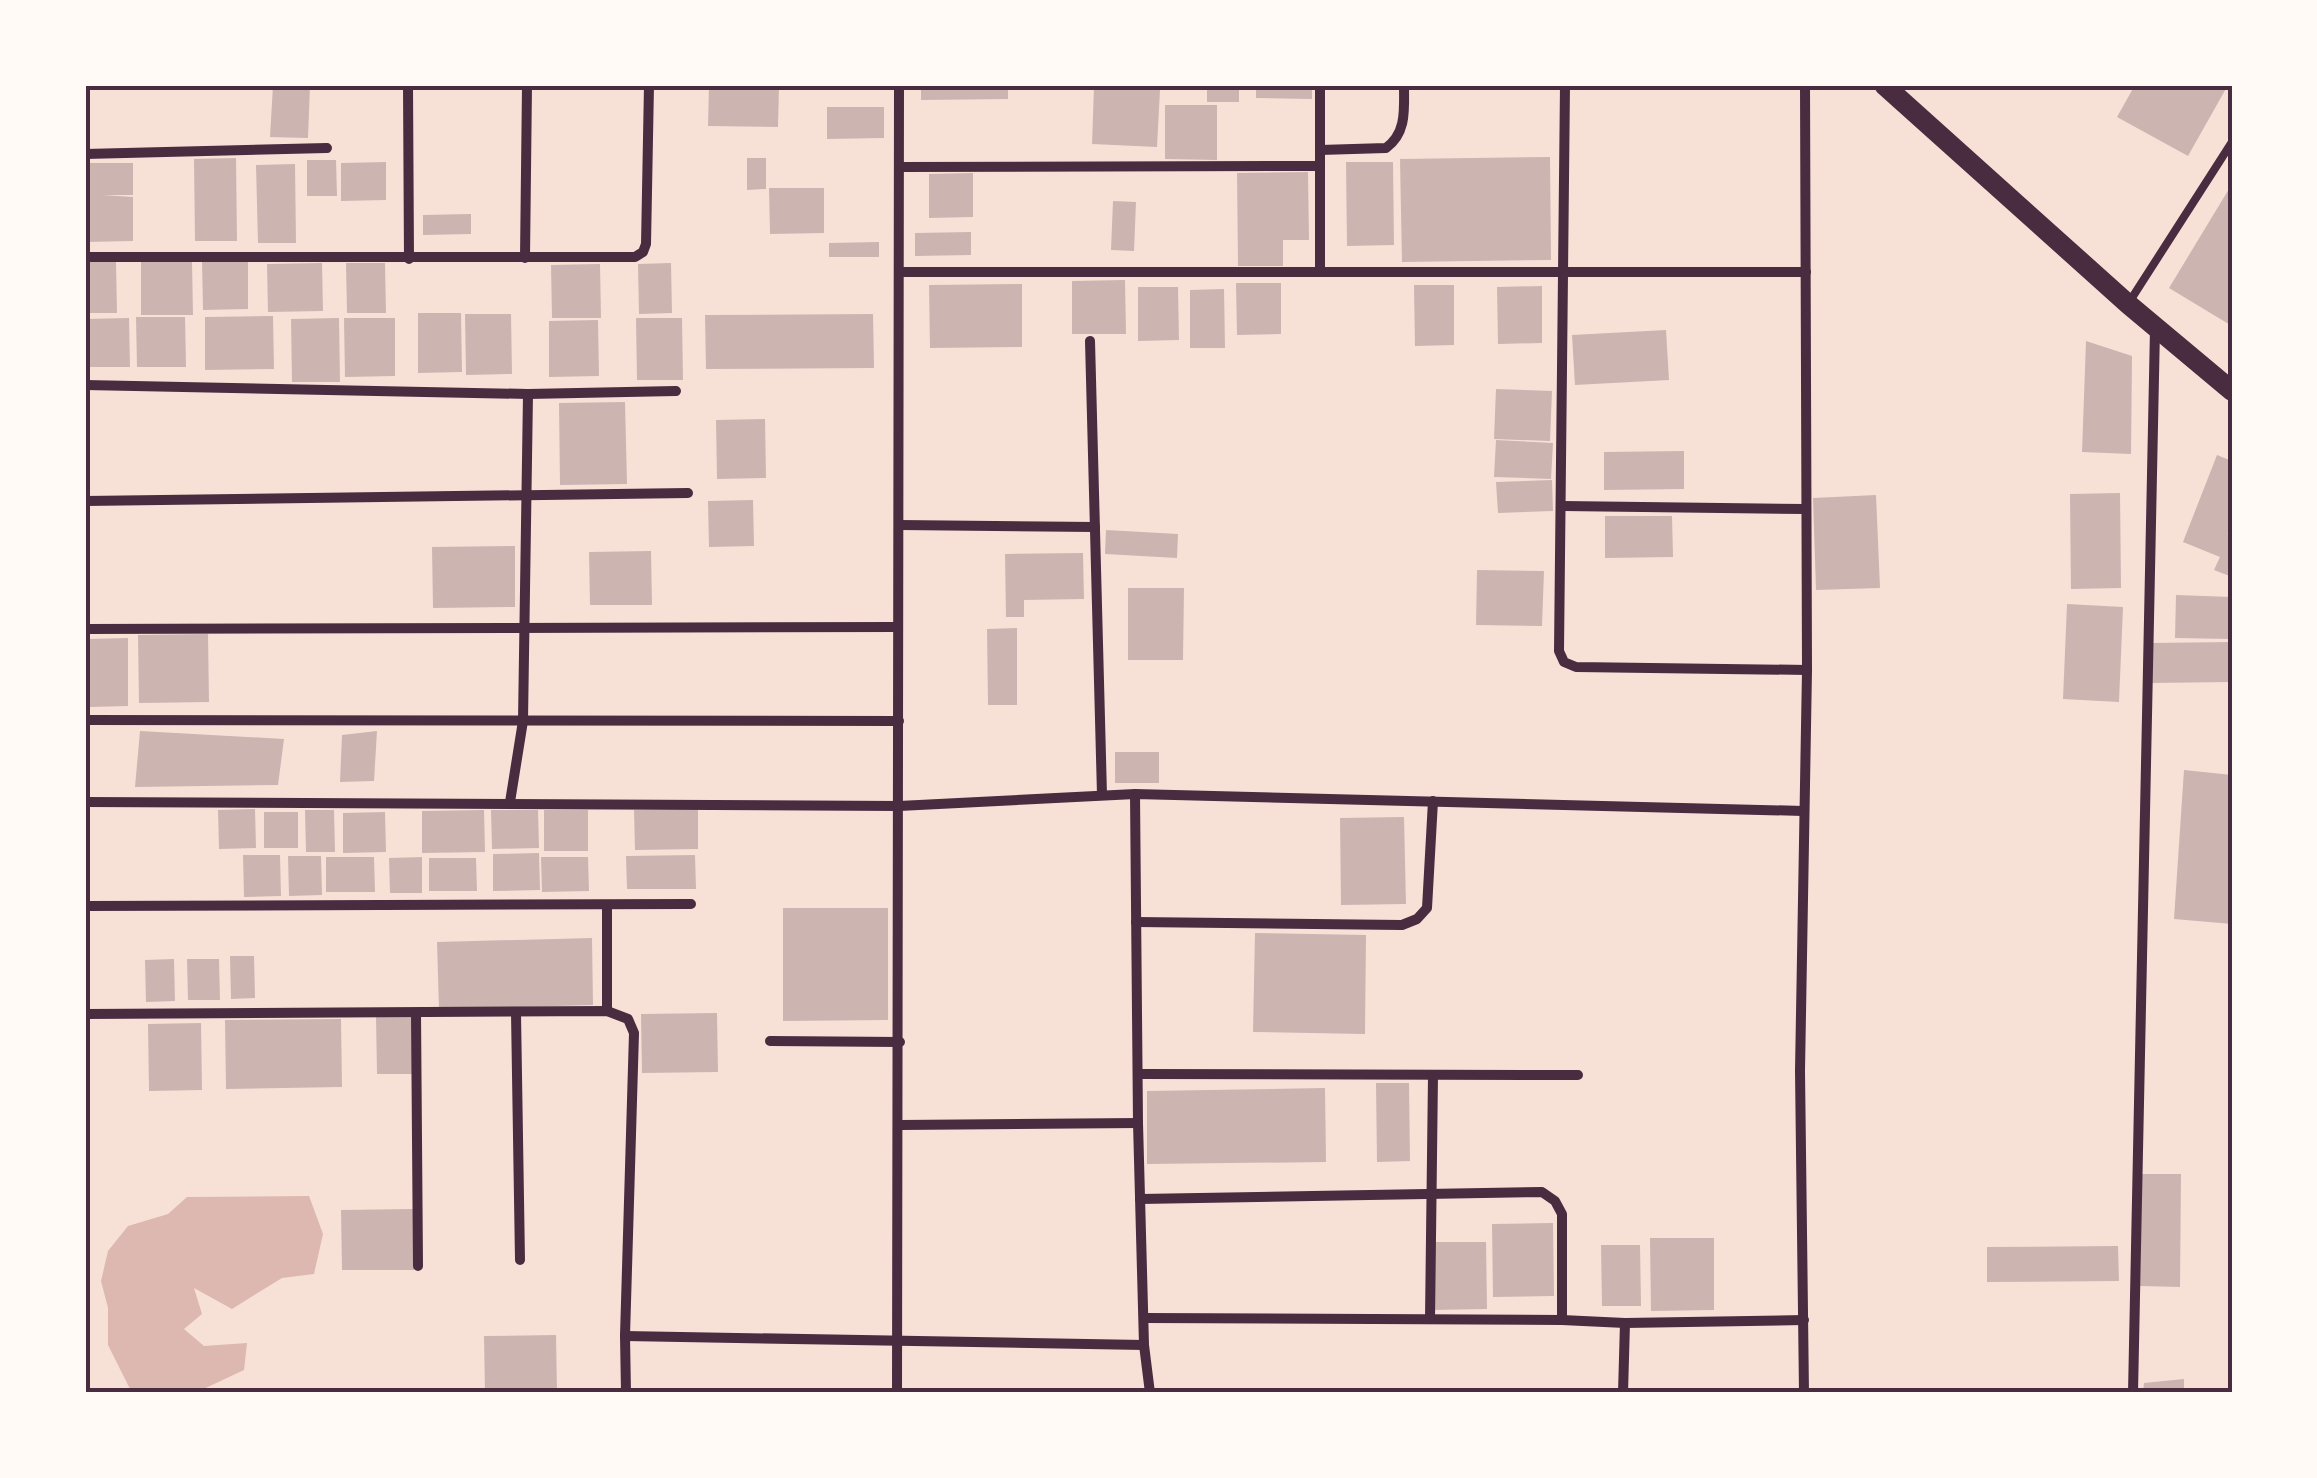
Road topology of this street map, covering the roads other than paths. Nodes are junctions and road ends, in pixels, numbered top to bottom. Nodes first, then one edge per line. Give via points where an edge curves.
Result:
1 (408, 85) edge
2 (527, 85) edge
3 (649, 85) edge
4 (900, 85) edge
5 (1320, 85) edge
6 (1404, 85) edge
7 (1566, 85) edge
8 (1805, 85) edge
9 (1884, 85) edge
10 (2232, 142) edge
11 (327, 148) dead end
12 (1320, 150) junction
13 (85, 154) edge
14 (1320, 166) junction
15 (899, 167) junction
16 (85, 257) edge
17 (525, 258) junction
18 (408, 259) junction
19 (899, 272) junction
20 (1320, 272) junction
21 (1564, 272) junction
22 (1806, 272) junction
23 (2128, 304) junction
24 (2155, 327) junction
25 (1090, 341) dead end
26 (85, 385) edge
27 (2232, 391) edge
28 (676, 392) dead end
29 (528, 394) junction
30 (688, 494) dead end
31 (525, 496) junction
32 (85, 500) edge
33 (1563, 506) junction
34 (1806, 509) junction
35 (899, 525) junction
36 (1095, 528) junction
37 (526, 628) junction
38 (898, 628) junction
39 (85, 629) edge
40 (1807, 670) junction
41 (85, 720) edge
42 (522, 721) junction
43 (899, 721) junction
44 (1135, 794) junction
45 (1102, 796) junction
46 (85, 802) edge
47 (510, 802) junction
48 (1433, 802) junction
49 (899, 806) junction
50 (1803, 811) junction
51 (691, 904) dead end
52 (607, 905) junction
53 (85, 906) edge
54 (1136, 922) junction
55 (607, 1010) junction
56 (416, 1012) junction
57 (516, 1012) junction
58 (85, 1014) edge
59 (770, 1042) dead end
60 (900, 1042) junction
61 (1138, 1074) junction
62 (1432, 1075) junction
63 (1578, 1076) dead end
64 (1138, 1123) junction
65 (900, 1125) junction
66 (1431, 1196) junction
67 (1140, 1199) junction
68 (520, 1260) dead end
69 (418, 1266) dead end
70 (1144, 1318) junction
71 (1430, 1319) junction
72 (1562, 1320) junction
73 (1804, 1320) junction
74 (1625, 1323) junction
75 (624, 1336) junction
76 (895, 1338) junction
77 (1144, 1345) junction
78 (626, 1393) edge
79 (897, 1393) edge
80 (1150, 1393) edge
81 (1623, 1393) edge
82 (1804, 1393) edge
83 (2133, 1393) edge

1 - 18 street
2 - 17 street
3 - 17 street via 643,252
4 - 15 street
5 - 12 street
6 - 12 street via 1401,134 1394,142 1386,148
7 - 21 street
8 - 22 street
9 - 23 main road
10 - 23 lane
11 - 13 street
12 - 14 street
14 - 15 street
14 - 20 street
15 - 19 street
16 - 18 street
17 - 18 street
19 - 20 street
19 - 35 street
20 - 21 street
21 - 22 street
21 - 33 street
22 - 34 street
23 - 24 main road
24 - 27 main road
24 - 83 street
25 - 36 street
26 - 29 street
28 - 29 street
29 - 31 street
30 - 31 street
31 - 32 street
31 - 37 street
33 - 34 street
33 - 40 street via 1564,662
34 - 40 street
35 - 36 street
35 - 38 street
36 - 45 street
37 - 38 street
37 - 39 street
37 - 42 street
38 - 43 street
40 - 50 street
41 - 42 street
42 - 43 street
42 - 47 street
43 - 49 street
44 - 45 street
44 - 48 street
44 - 54 street
45 - 49 street
46 - 47 street
47 - 49 street
48 - 50 street
48 - 54 street via 1427,908 1417,919 1402,925
49 - 60 street
50 - 73 street
51 - 52 street
52 - 53 street
52 - 55 street
54 - 61 street
55 - 57 street
55 - 75 street via 628,1019 634,1033
56 - 57 street
56 - 58 street
56 - 69 street
57 - 68 street
59 - 60 street
60 - 65 street
61 - 62 street
61 - 64 street
62 - 63 street
62 - 66 street
64 - 65 street
64 - 67 street
65 - 76 street
66 - 67 street
66 - 71 street
66 - 72 street via 1542,1192 1555,1201 1562,1214
67 - 70 street
70 - 71 street
70 - 77 street
71 - 72 street
72 - 74 street
73 - 74 street
73 - 82 street
74 - 81 street
75 - 76 street
75 - 78 street
76 - 77 street
76 - 79 street
77 - 80 street

